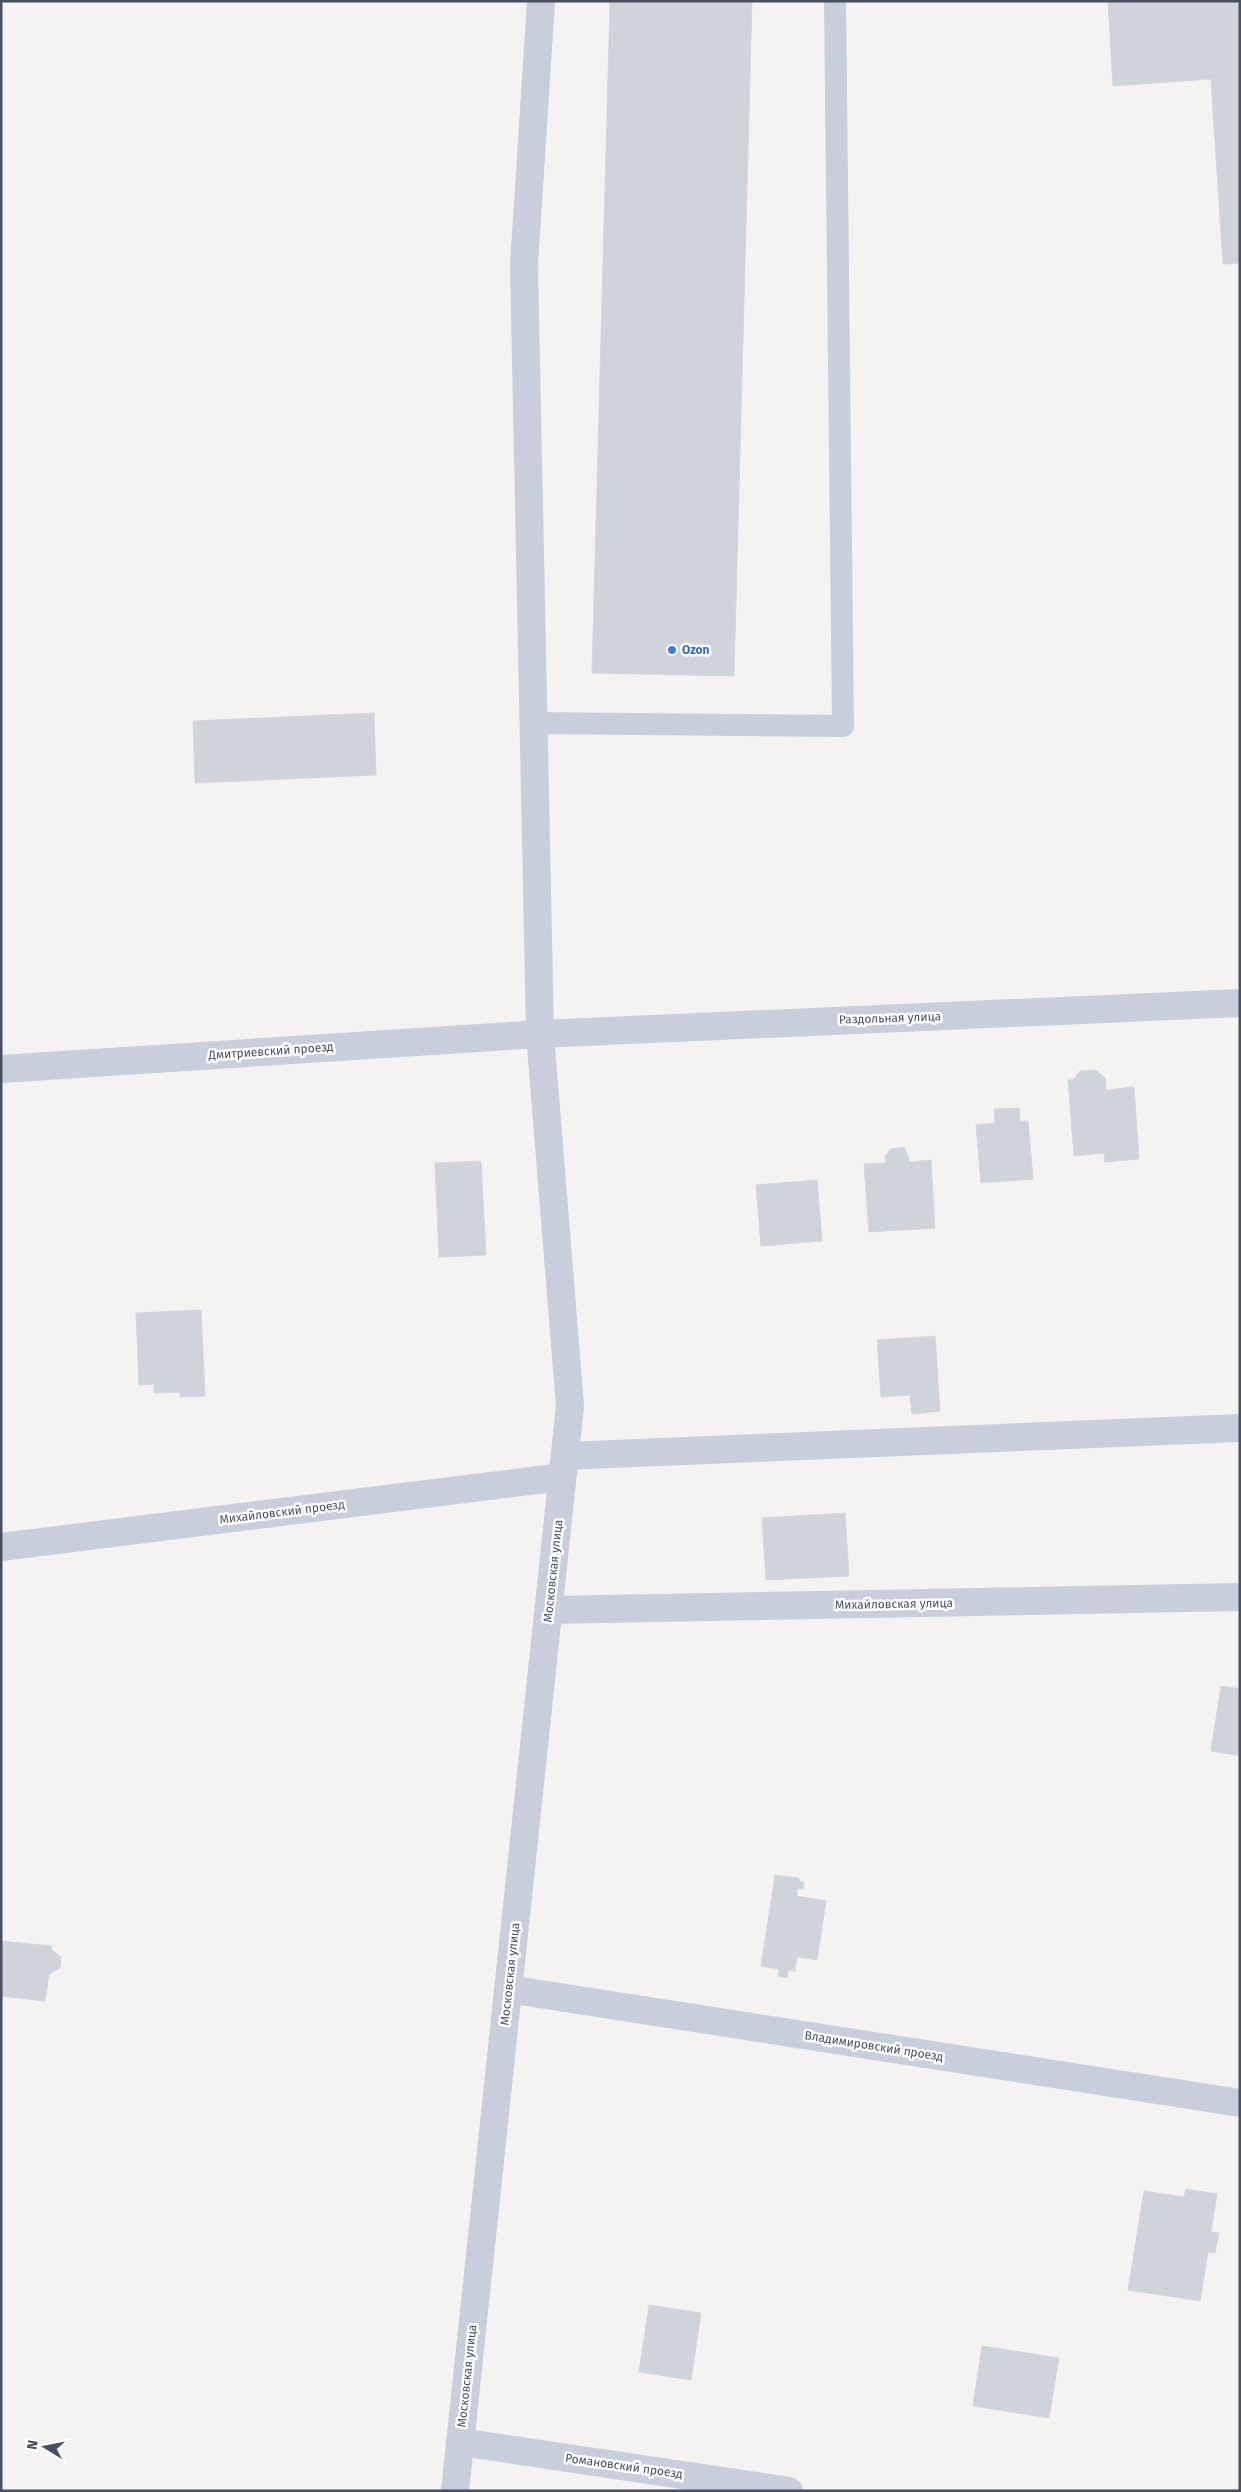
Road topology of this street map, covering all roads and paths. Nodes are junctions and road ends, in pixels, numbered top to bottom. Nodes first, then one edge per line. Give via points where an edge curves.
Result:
1 (541, 1) edge
2 (835, 1) edge
3 (534, 722) junction
4 (1240, 1003) edge
5 (540, 1034) junction
6 (1, 1069) edge
7 (1240, 1428) edge
8 (564, 1467) junction
9 (1, 1547) edge
10 (1240, 1597) edge
11 (549, 1610) junction
12 (508, 1989) junction
13 (1240, 2103) edge
14 (460, 2442) junction
15 (455, 2491) edge
16 (788, 2491) edge

1 - 3 street, Московская улица via 524,265
2 - 3 lane via 843,726
3 - 5 street, Московская улица
4 - 5 street, Раздольная улица
5 - 6 street, Дмитриевский проезд
5 - 8 street, Московская улица via 570,1406
7 - 8 street
8 - 9 street, Михайловский проезд
8 - 11 street, Московская улица
10 - 11 street, Михайловская улица
11 - 12 street, Московская улица
12 - 13 street, Владимировский проезд
12 - 14 street, Московская улица
14 - 15 street, Московская улица
14 - 16 street, Романовский проезд

